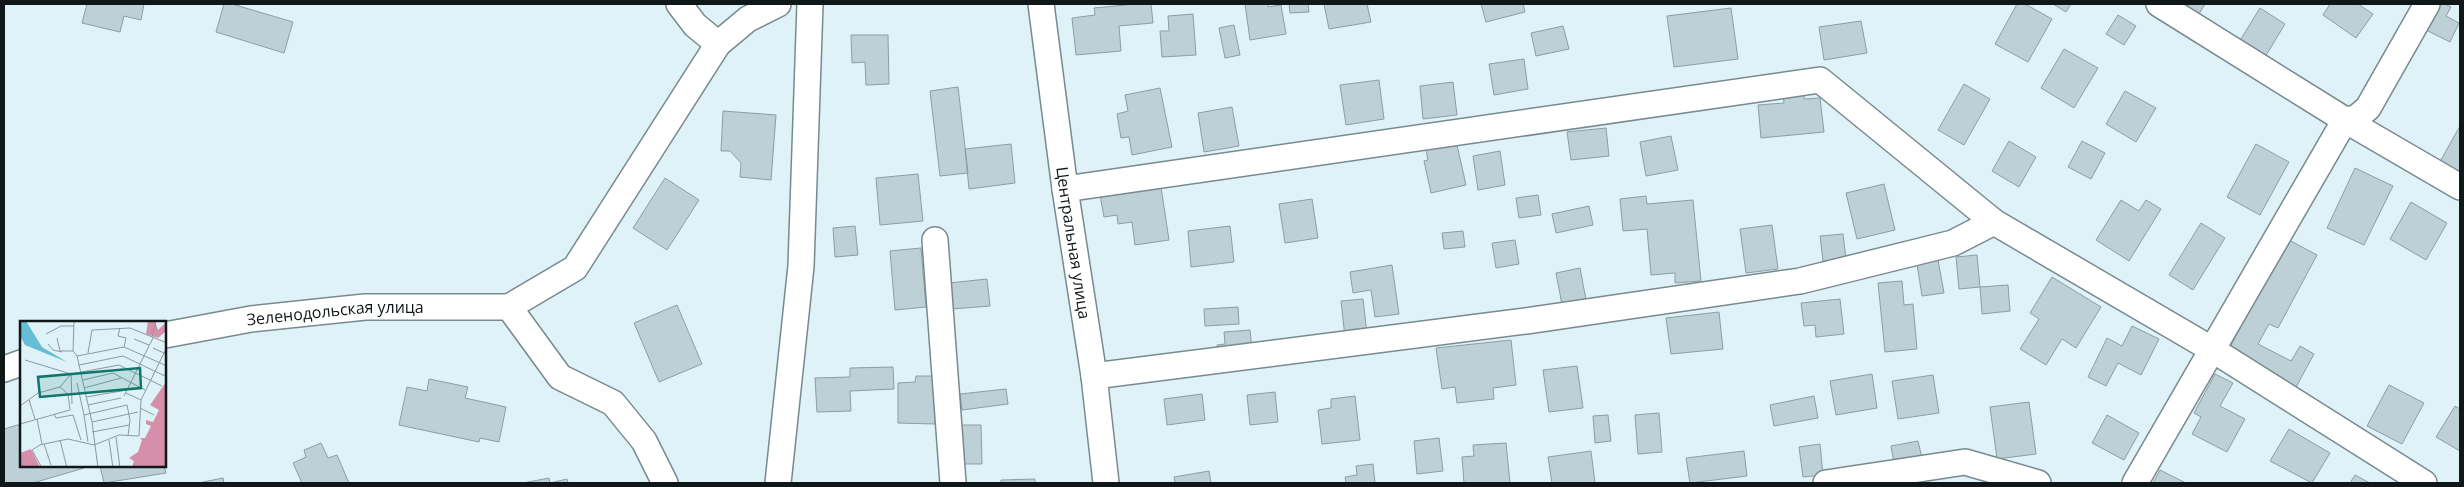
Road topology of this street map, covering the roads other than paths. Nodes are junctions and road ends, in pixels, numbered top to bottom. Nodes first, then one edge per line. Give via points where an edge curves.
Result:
1 (679, 4) edge
2 (778, 4) edge
3 (810, 4) edge
4 (1042, 4) edge
5 (2159, 4) edge
6 (2427, 4) edge
7 (718, 44) junction
8 (2345, 120) junction
9 (2460, 187) edge
10 (1065, 189) junction
11 (1994, 222) junction
12 (935, 240) dead end
13 (509, 307) junction
14 (166, 335) edge
15 (2213, 350) junction
16 (20, 363) edge
17 (4, 369) edge
18 (1094, 376) junction
19 (665, 483) edge
20 (778, 483) edge
21 (953, 483) edge
22 (1106, 483) edge
23 (1826, 483) edge
24 (2038, 483) edge
25 (2135, 483) edge
26 (2424, 483) edge

1 - 7 street via 695,25
2 - 7 street via 748,19
3 - 20 street via 801,266
4 - 10 street, Центральная улица
5 - 8 street
6 - 8 street via 2368,108 2356,118
7 - 13 street via 574,268
8 - 9 street
8 - 15 street
10 - 11 street via 1820,80
10 - 18 street, Центральная улица
11 - 15 street
11 - 18 street via 1952,243 1800,281 1526,321
12 - 21 street
13 - 14 street, Зеленодольская улица via 365,307 251,319
13 - 19 street via 560,378 613,403 644,441
15 - 25 street
15 - 26 street
16 - 17 street
18 - 22 street, Центральная улица
23 - 24 street via 1965,462

